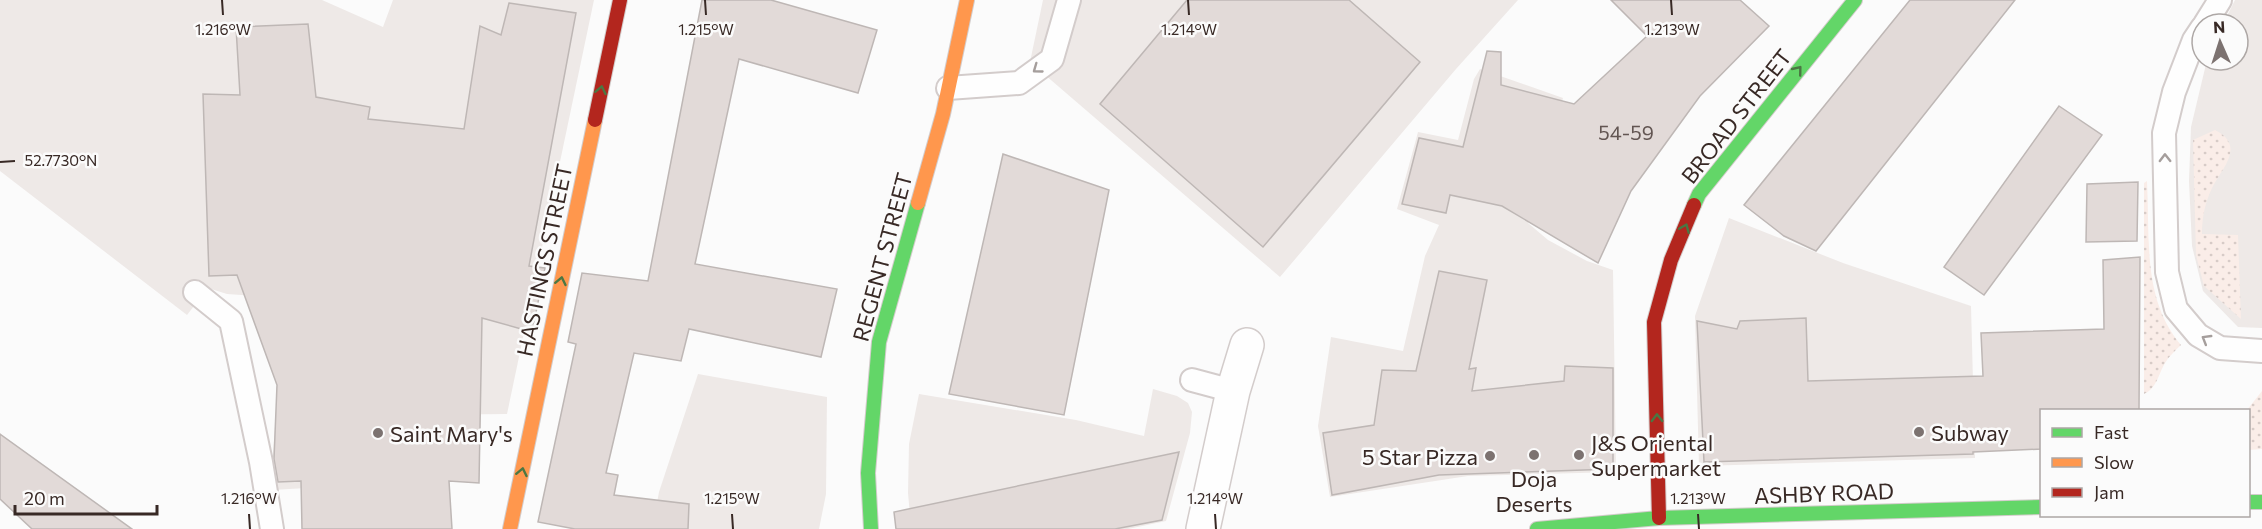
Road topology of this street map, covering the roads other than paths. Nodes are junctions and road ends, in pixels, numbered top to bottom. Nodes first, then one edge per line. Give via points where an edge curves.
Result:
1 (620, 0) edge
2 (967, 0) edge
3 (1069, 0) edge
4 (1855, 0) edge
5 (2190, 50) edge
6 (948, 88) junction
7 (195, 292) dead end
8 (1247, 345) dead end
9 (2262, 351) edge
10 (1192, 380) dead end
11 (1233, 391) junction
12 (2025, 515) edge
13 (1659, 518) junction
14 (272, 529) edge
15 (510, 529) edge
16 (871, 529) edge
17 (1203, 529) edge
18 (1537, 529) edge

15 -> 1 street, HASTINGS STREET
2 - 6 street, REGENT STREET
3 -> 6 lane via 1052,59 1019,83
13 -> 4 street, BROAD STREET via 1654,322 1671,260 1699,194
9 -> 5 lane via 2220,348 2198,334 2176,309 2167,272 2164,133
6 - 16 street, REGENT STREET via 879,342 868,473
7 - 14 lane via 231,321
8 - 11 street
10 - 11 lane
11 - 17 street
12 - 13 street, ASHBY ROAD
13 - 18 street, ASHBY ROAD

